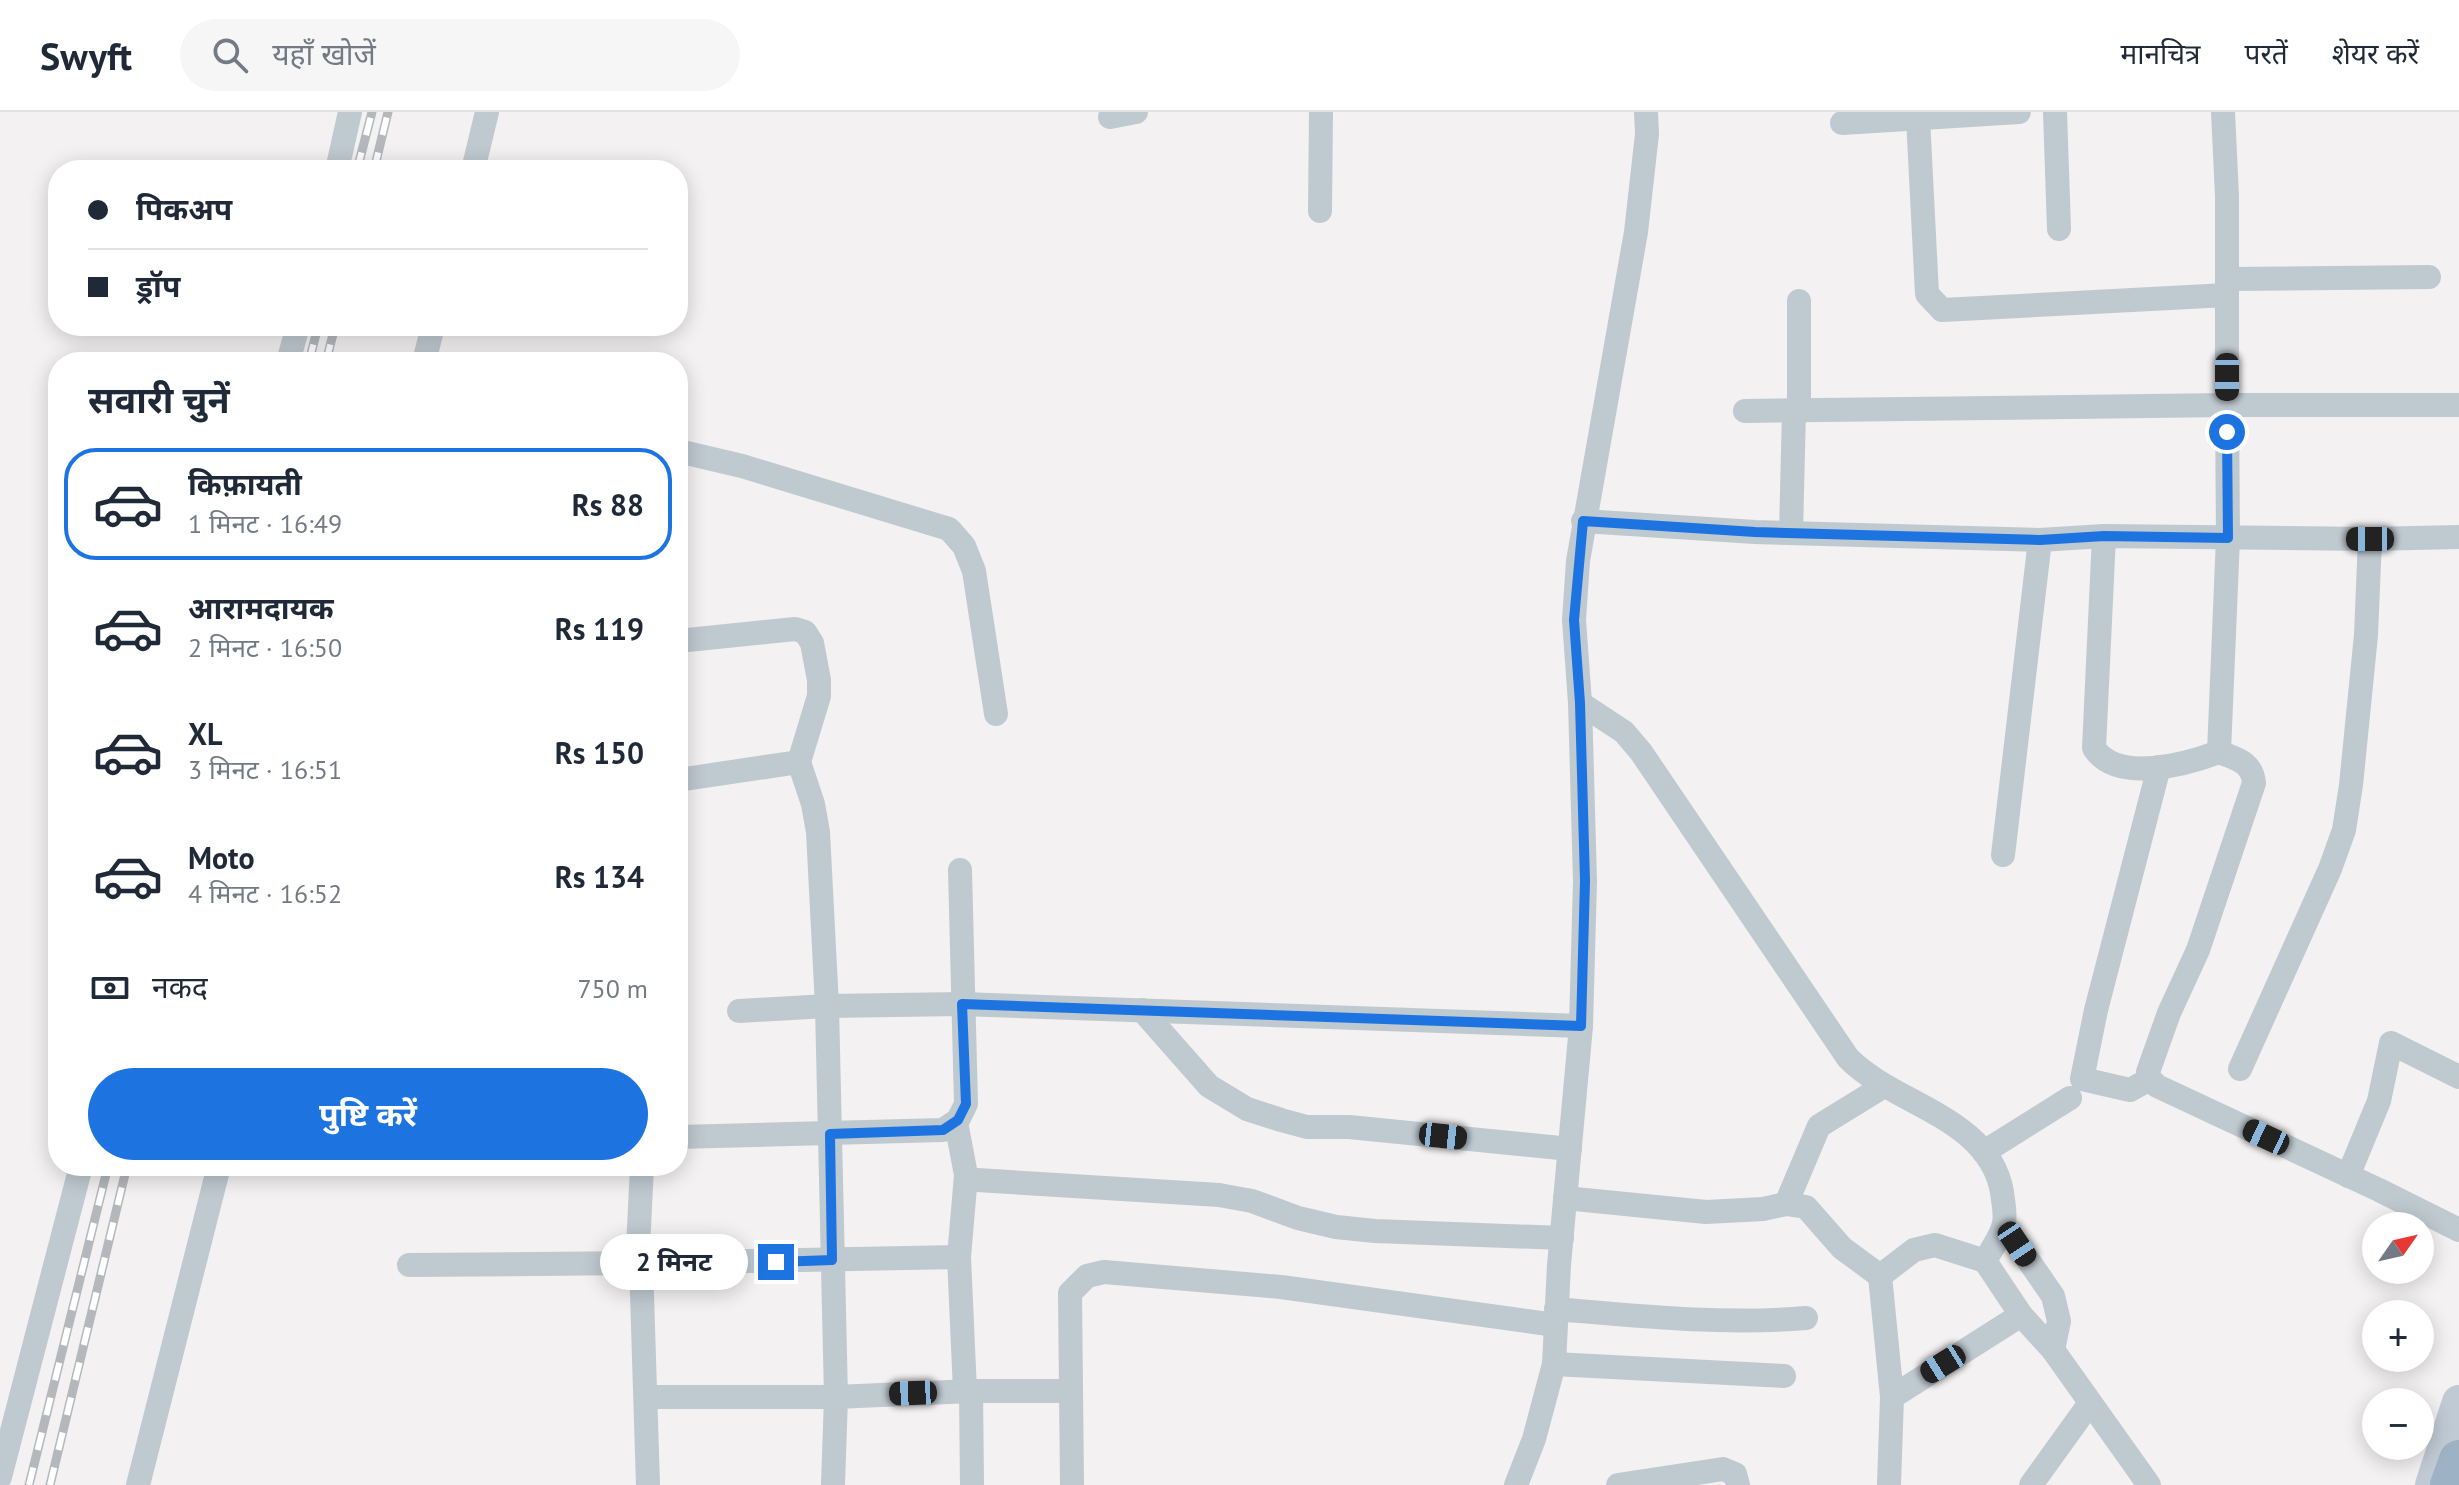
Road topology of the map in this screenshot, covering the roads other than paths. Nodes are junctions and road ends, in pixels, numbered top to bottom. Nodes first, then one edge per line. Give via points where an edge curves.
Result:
1 (350, 112) edge
2 (487, 112) edge
3 (1136, 112) edge
4 (1321, 112) edge
5 (1646, 112) edge
6 (2019, 112) edge
7 (2055, 112) edge
8 (2223, 112) edge
9 (1110, 117) dead end
10 (1918, 118) junction
11 (1842, 123) dead end
12 (339, 160) edge
13 (475, 160) edge
14 (1320, 211) dead end
15 (2059, 229) dead end
16 (2429, 277) dead end
17 (2227, 287) junction
18 (1799, 301) dead end
19 (2227, 405) junction
20 (2459, 405) edge
21 (1745, 411) dead end
22 (1796, 411) junction
23 (688, 453) edge
24 (1583, 521) junction
25 (1791, 533) junction
26 (2104, 536) junction
27 (2459, 537) edge
28 (2228, 538) junction
29 (2370, 539) junction
30 (2040, 540) junction
31 (688, 640) edge
32 (1580, 703) junction
33 (996, 714) dead end
34 (2219, 752) junction
35 (799, 762) junction
36 (2159, 767) junction
37 (688, 779) edge
38 (2003, 855) dead end
39 (960, 870) dead end
40 (962, 1004) junction
41 (827, 1006) junction
42 (1142, 1010) junction
43 (739, 1011) dead end
44 (1581, 1026) junction
45 (2240, 1069) dead end
46 (2459, 1077) edge
47 (2150, 1079) junction
48 (1884, 1086) junction
49 (2070, 1098) dead end
50 (956, 1122) junction
51 (830, 1134) junction
52 (688, 1137) edge
53 (1570, 1149) junction
54 (1984, 1152) junction
55 (78, 1176) edge
56 (216, 1176) edge
57 (642, 1176) edge
58 (2348, 1176) junction
59 (977, 1180) dead end
60 (1565, 1198) junction
61 (1786, 1204) junction
62 (2004, 1225) junction
63 (2459, 1230) edge
64 (1562, 1238) junction
65 (959, 1257) junction
66 (832, 1260) junction
67 (1985, 1261) junction
68 (641, 1263) junction
69 (409, 1265) dead end
70 (1880, 1276) junction
71 (2021, 1315) junction
72 (1555, 1317) junction
73 (1806, 1318) dead end
74 (2053, 1350) junction
75 (1554, 1364) junction
76 (1784, 1376) dead end
77 (968, 1391) junction
78 (1070, 1391) junction
79 (647, 1397) junction
80 (836, 1397) junction
81 (1892, 1397) junction
82 (2459, 1402) edge
83 (2090, 1403) junction
84 (2459, 1460) edge
85 (0, 1477) edge
86 (138, 1485) edge
87 (648, 1485) edge
88 (833, 1485) edge
89 (972, 1485) edge
90 (1072, 1485) edge
91 (1516, 1485) edge
92 (1618, 1485) edge
93 (1738, 1485) edge
94 (1889, 1485) edge
95 (2031, 1485) edge
96 (2149, 1485) edge
97 (2432, 1485) edge
98 (2450, 1485) edge

1 - 12 street
2 - 13 street
3 - 9 street
4 - 14 street
5 - 24 street via 1636,232
6 - 10 street
7 - 15 street
8 - 17 street
10 - 11 street
10 - 17 street via 1927,294 1942,310
16 - 17 street
17 - 19 street
18 - 22 street
19 - 20 street
19 - 22 street
19 - 28 street
21 - 22 street
22 - 25 street
23 - 33 street via 949,529 964,546 974,571
24 - 25 street
24 - 32 street via 1574,620
25 - 30 street
26 - 28 street
26 - 30 street
26 - 36 street via 2094,748 2107,763
27 - 29 street
28 - 29 street
28 - 34 street
29 - 45 street via 2366,635 2344,830
30 - 38 street
31 - 35 street via 805,632 812,643 819,696
32 - 44 street via 1585,881
32 - 48 street via 1632,742 1848,1058
34 - 36 street
34 - 47 street via 2249,766 2254,783 2198,950 2148,1072
35 - 37 street
35 - 41 street via 818,832
36 - 47 street via 2082,1079 2130,1090
39 - 40 street
40 - 41 street
40 - 42 street
40 - 50 street via 966,1104
41 - 43 street
41 - 51 street
42 - 44 street
42 - 53 street via 1209,1086 1247,1109 1307,1127
44 - 53 street
46 - 58 street via 2391,1043 2379,1101
47 - 58 street
48 - 54 street via 1918,1102
48 - 61 street via 1819,1126
49 - 54 street
50 - 51 street via 943,1130
50 - 65 street via 966,1175
51 - 52 street
51 - 66 street
53 - 60 street
54 - 62 street via 2000,1182
55 - 85 street
56 - 86 street
57 - 68 street
58 - 63 street
59 - 64 street via 1219,1195 1336,1227 1375,1231
60 - 61 street via 1706,1212
60 - 64 street
61 - 70 street via 1806,1207 1842,1248
62 - 67 street
62 - 74 street via 2053,1296 2059,1321
64 - 72 street
65 - 66 street
65 - 77 street
66 - 68 street
66 - 80 street
67 - 70 street via 1935,1245 1914,1250
67 - 71 street
68 - 69 street
68 - 79 street
70 - 81 street
71 - 74 street
71 - 81 street
72 - 73 street
72 - 75 street
72 - 78 street via 1104,1272 1087,1276 1070,1293
74 - 83 street
75 - 76 street
75 - 91 street
77 - 78 street
77 - 80 street
77 - 89 street
78 - 90 street
79 - 80 street
79 - 87 street
80 - 88 street
81 - 94 street
82 - 97 main road
83 - 95 street
83 - 96 street
84 - 98 highway
92 - 93 street via 1723,1469 1735,1474

